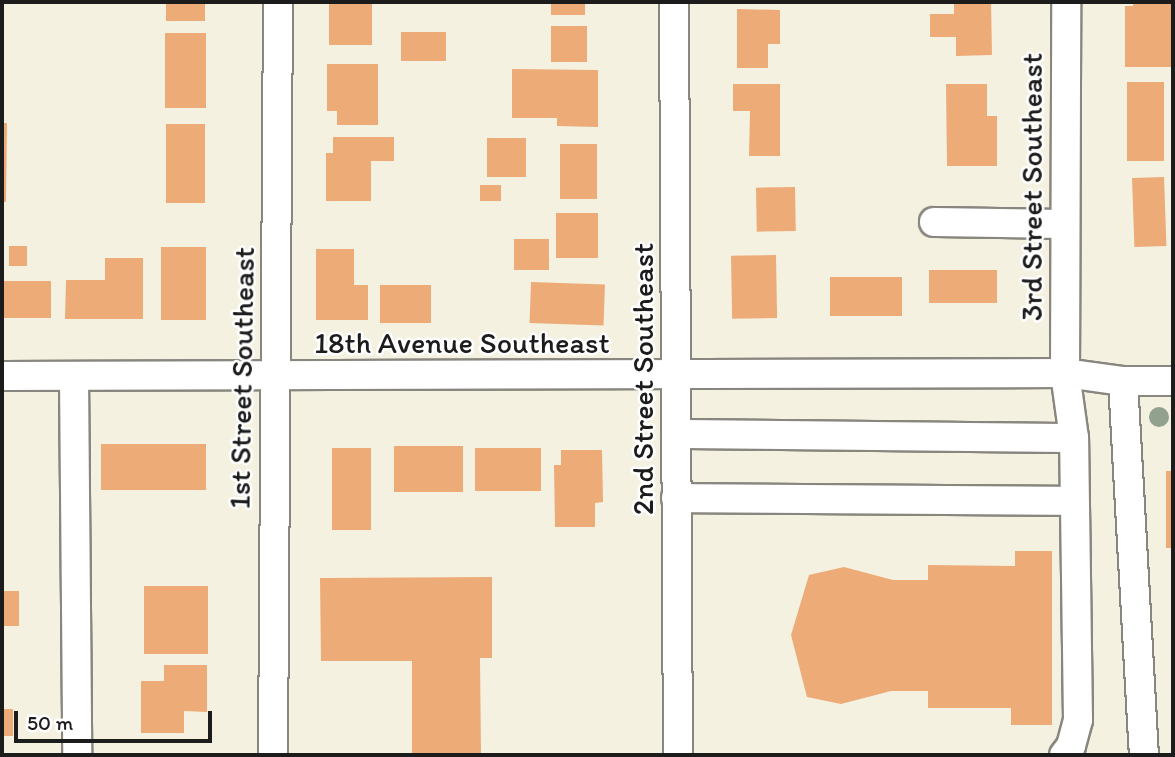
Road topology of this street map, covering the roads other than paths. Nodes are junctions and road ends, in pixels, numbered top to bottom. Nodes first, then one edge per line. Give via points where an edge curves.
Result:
1 (278, 2) edge
2 (674, 2) edge
3 (1066, 2) edge
4 (934, 222) dead end
5 (1065, 224) junction
6 (1065, 373) junction
7 (677, 374) junction
8 (2, 376) edge
9 (74, 377) junction
10 (276, 377) junction
11 (1123, 381) junction
12 (1173, 381) edge
13 (676, 434) junction
14 (1074, 438) junction
15 (676, 498) junction
16 (1074, 501) junction
17 (77, 755) edge
18 (273, 755) edge
19 (678, 755) edge
20 (1064, 755) edge
21 (1144, 755) edge

1 - 10 street, 1st Street Southeast
2 - 7 street, 2nd Street Southeast
3 - 5 street, 3rd Street Southeast
4 - 5 street
5 - 6 street, 3rd Street Southeast
6 - 7 street, 18th Avenue Southeast
6 - 11 street, 18th Avenue Southeast
6 - 14 street, 3rd Street Southeast
7 - 10 street, 18th Avenue Southeast
7 - 13 street, 2nd Street Southeast
8 - 9 street, 18th Avenue Southeast
9 - 10 street, 18th Avenue Southeast
9 - 17 street
10 - 18 street, 1st Street Southeast
11 - 12 street, 18th Avenue Southeast
11 - 21 street
13 - 14 street
13 - 15 street, 2nd Street Southeast
14 - 16 street, 3rd Street Southeast
15 - 16 street
15 - 19 street, 2nd Street Southeast
16 - 20 street, 3rd Street Southeast via 1078,720

